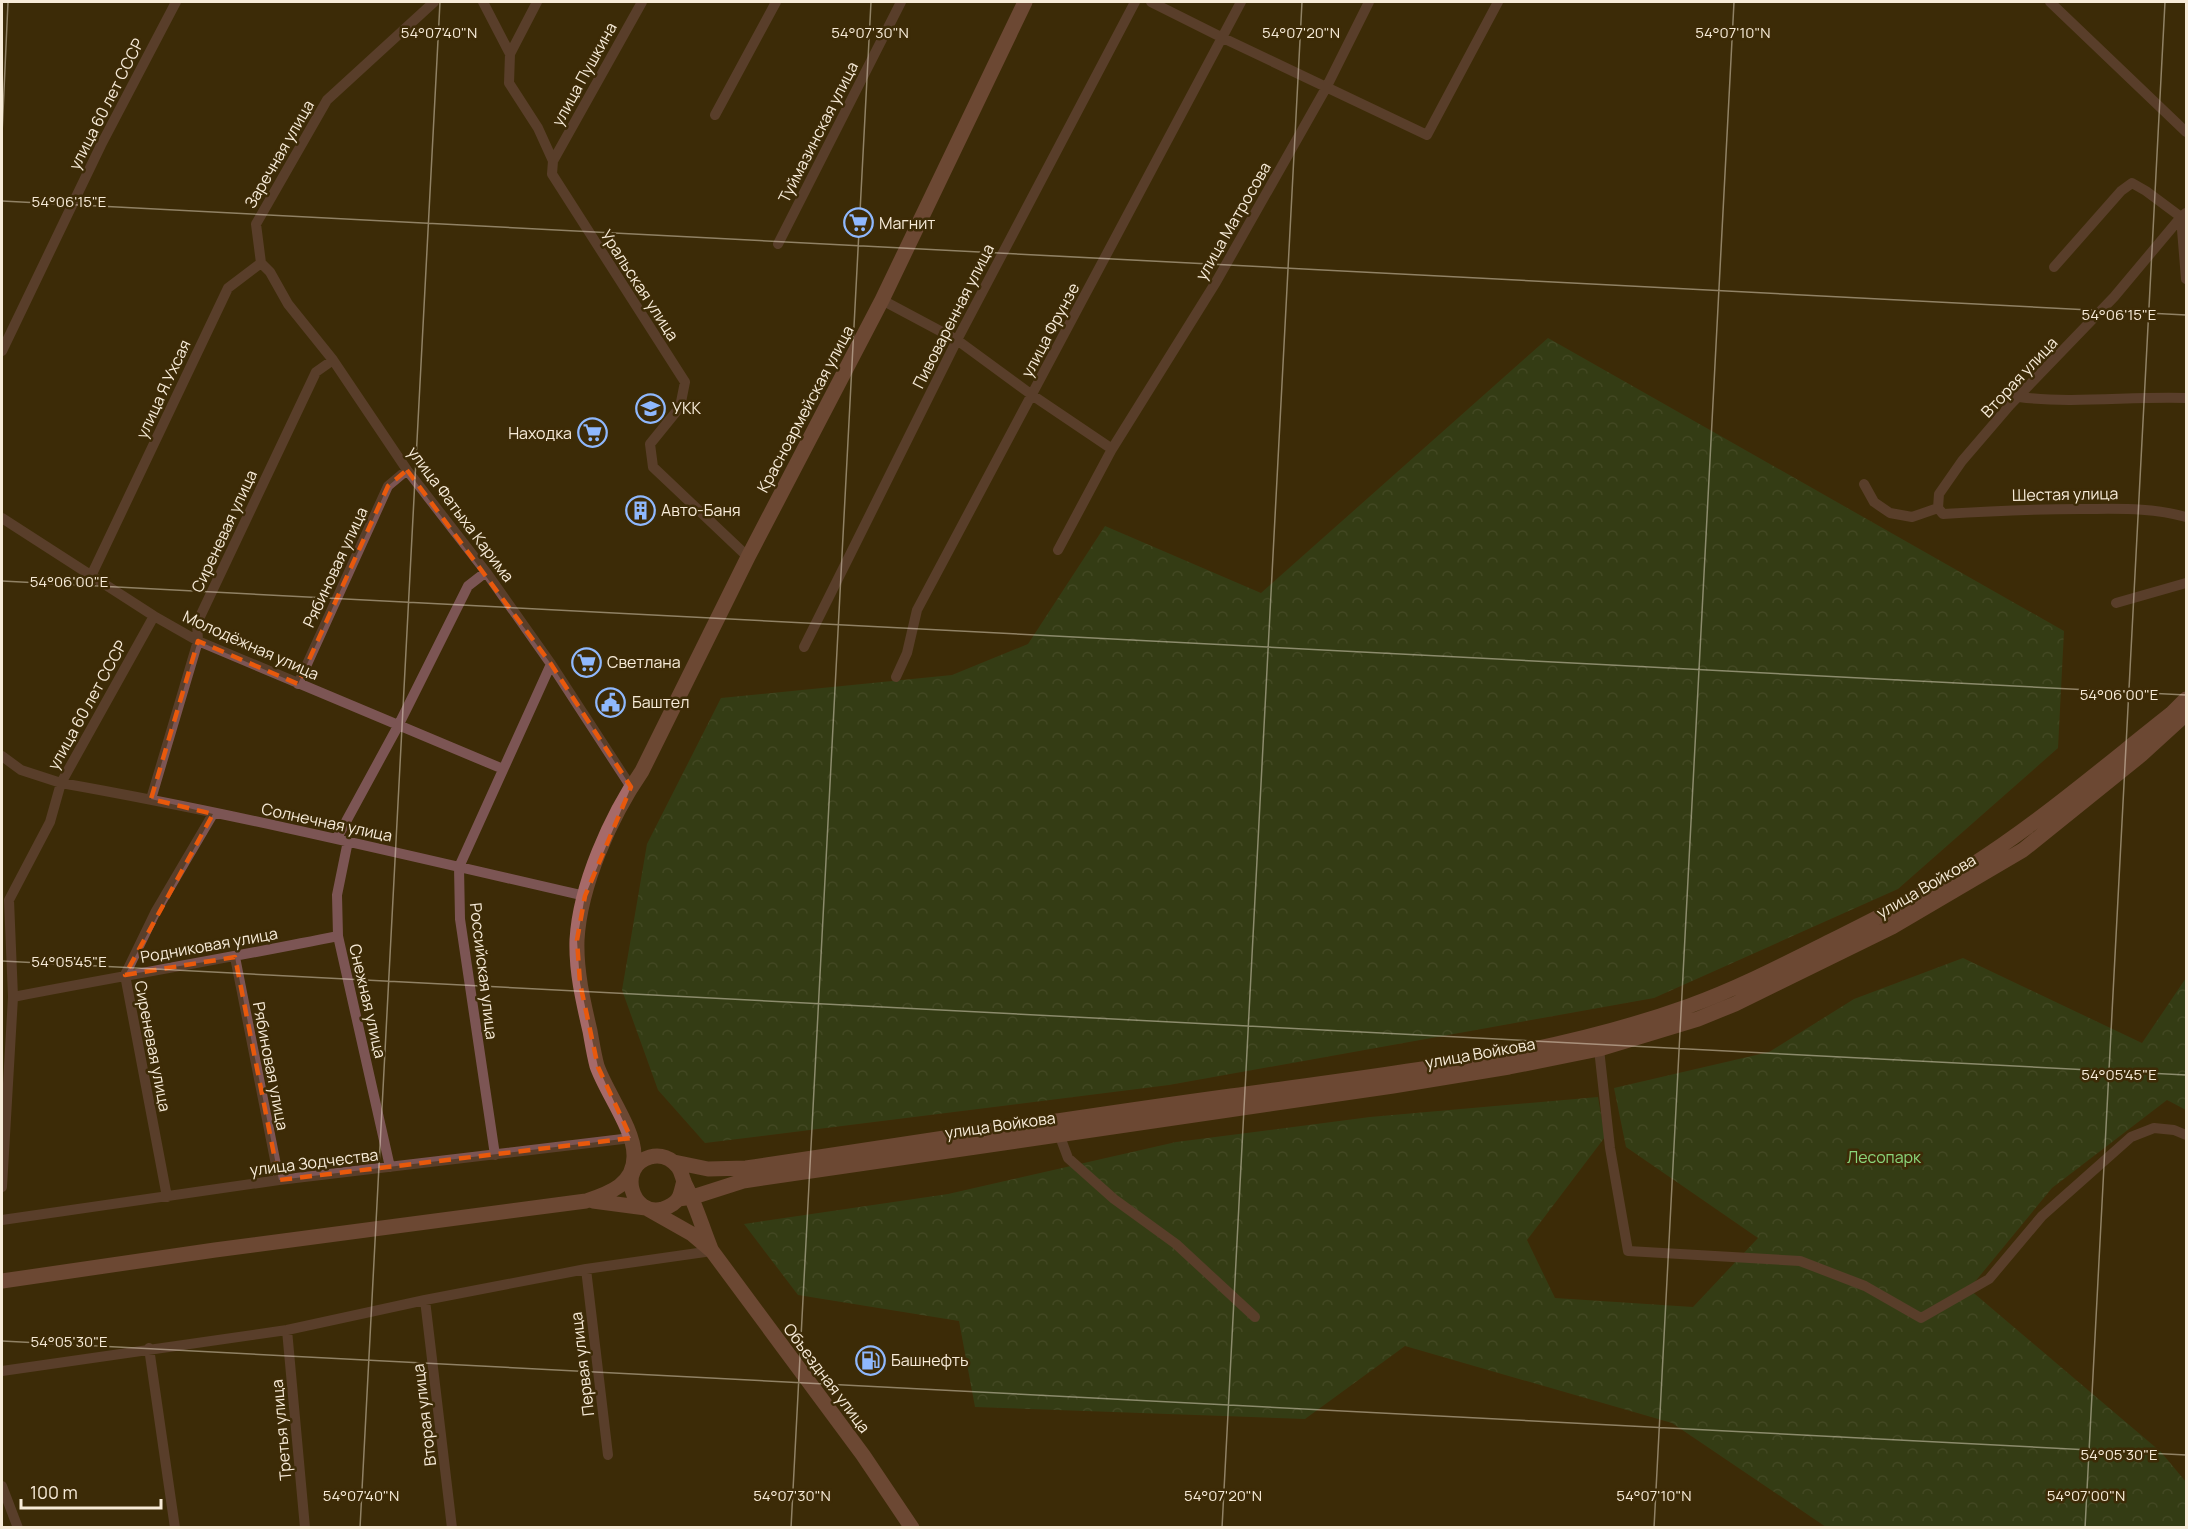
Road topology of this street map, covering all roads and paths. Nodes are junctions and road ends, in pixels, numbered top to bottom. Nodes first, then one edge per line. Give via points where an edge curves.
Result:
1 (176, 2) edge
2 (434, 2) edge
3 (483, 2) edge
4 (537, 2) edge
5 (642, 2) edge
6 (776, 2) edge
7 (901, 2) edge
8 (1025, 2) edge
9 (1135, 2) edge
10 (1151, 2) edge
11 (1241, 2) edge
12 (1369, 2) edge
13 (1498, 2) edge
14 (2050, 2) edge
15 (1223, 38) junction
16 (510, 54) junction
17 (1326, 88) junction
18 (715, 115) dead end
19 (2187, 132) edge
20 (553, 161) junction
21 (2184, 215) edge
22 (778, 244) dead end
23 (261, 263) junction
24 (2054, 267) dead end
25 (2187, 279) edge
26 (882, 300) junction
27 (957, 340) junction
28 (2, 351) edge
29 (333, 360) junction
30 (1032, 395) junction
31 (2019, 397) junction
32 (2187, 398) edge
33 (1112, 449) junction
34 (407, 470) junction
35 (1864, 484) dead end
36 (1941, 511) junction
37 (2187, 517) edge
38 (2, 518) edge
39 (1058, 550) dead end
40 (748, 557) junction
41 (486, 572) junction
42 (91, 576) junction
43 (2187, 584) edge
44 (2116, 603) dead end
45 (154, 616) junction
46 (198, 641) junction
47 (804, 647) dead end
48 (551, 664) junction
49 (896, 677) dead end
50 (298, 684) junction
51 (2187, 699) edge
52 (2187, 714) edge
53 (398, 726) junction
54 (2, 756) edge
55 (503, 769) junction
56 (61, 783) junction
57 (631, 788) junction
58 (151, 799) junction
59 (213, 814) junction
60 (343, 839) junction
61 (459, 867) junction
62 (585, 896) junction
63 (338, 936) junction
64 (235, 957) junction
65 (125, 975) junction
66 (13, 998) junction
67 (1599, 1049) junction
68 (1059, 1134) junction
69 (2187, 1135) edge
70 (631, 1138) junction
71 (495, 1155) junction
72 (669, 1159) junction
73 (390, 1167) junction
74 (632, 1172) junction
75 (279, 1180) junction
76 (2, 1187) edge
77 (166, 1197) junction
78 (686, 1198) junction
79 (586, 1201) junction
80 (646, 1208) junction
81 (2, 1220) edge
82 (712, 1251) junction
83 (586, 1269) junction
84 (2, 1281) edge
85 (425, 1300) junction
86 (1254, 1317) dead end
87 (287, 1330) junction
88 (148, 1348) junction
89 (2, 1371) edge
90 (608, 1455) dead end
91 (2, 1486) edge
92 (18, 1527) edge
93 (175, 1527) edge
94 (305, 1527) edge
95 (452, 1527) edge
96 (912, 1527) edge

1 - 28 street, улица 60 лет СССР via 101,145
2 - 23 street, Заречная улица via 327,100 256,224
3 - 16 street
4 - 16 street, Уральская улица
5 - 20 street, улица Пушкина
6 - 18 street
7 - 22 street, Туймазинская улица
8 - 26 main road, Красноармейская улица
9 - 27 street, Пивоваренная улица
10 - 15 street
11 - 15 street, улица Фрунзе
12 - 17 street, улица Матросова
13 - 17 street via 1428,135
14 - 19 street
15 - 17 street
15 - 30 street, улица Фрунзе
16 - 20 street, Уральская улица via 509,83 538,128
17 - 33 street, улица Матросова via 1216,282
20 - 40 street, Уральская улица via 552,174 685,382 680,407 650,444 653,467
21 - 24 street via 2132,183
21 - 25 street
21 - 31 street, Вторая улица via 2114,297
23 - 29 street, улица Фатыха Карима
23 - 42 street, улица Я.Ухсая via 228,288
26 - 27 street
26 - 40 main road, Красноармейская улица
27 - 30 street
27 - 47 street, Пивоваренная улица
29 - 34 street, улица Фатыха Карима
29 - 46 street, Сиреневая улица via 316,372 311,382 197,623
30 - 33 street
30 - 49 street, улица Фрунзе via 917,610 907,653
31 - 32 street
31 - 36 street, Вторая улица via 1962,461 1939,495
33 - 39 street, улица Матросова
34 - 41 street, улица Фатыха Карима
34 - 50 street, Рябиновая улица via 388,486
35 - 36 street, Шестая улица via 1874,502 1890,513 1912,517
36 - 37 street, Шестая улица via 2130,507
38 - 42 street, Молодёжная улица
40 - 57 main road, Красноармейская улица
41 - 48 street, улица Фатыха Карима
41 - 53 street, Снежная улица via 468,586
42 - 45 street, Молодёжная улица
43 - 44 street
45 - 46 street, Молодёжная улица
45 - 56 street, улица 60 лет СССР
46 - 50 street, Молодёжная улица
46 - 58 street, Сиреневая улица
48 - 55 street, Российская улица
48 - 57 street, улица Фатыха Карима
50 - 53 street, Молодёжная улица
51 - 72 main road, улица Войкова via 2055,806 1971,865 1917,897 1759,977 1690,1006 1596,1035 1487,1058 746,1168 708,1169
52 - 67 main road, улица Войкова via 2023,850 1958,891 1735,1004
53 - 55 street, Молодёжная улица
53 - 60 street, Снежная улица
54 - 56 street, улица 60 лет СССР via 21,770
55 - 61 street, Российская улица
56 - 58 street, Солнечная улица
56 - 66 street via 51,822 9,900
57 - 62 main road, Красноармейская улица via 604,842
58 - 59 street, Солнечная улица
59 - 60 street, Солнечная улица
59 - 65 street, Сиреневая улица via 156,912
60 - 61 street, Солнечная улица
60 - 63 street, Снежная улица
61 - 62 street, Солнечная улица
61 - 71 street, Российская улица via 460,920
62 - 70 main road, Красноармейская улица via 577,940 580,983 597,1067
63 - 64 street, Родниковая улица
63 - 73 street, Снежная улица
64 - 65 street, Родниковая улица
64 - 75 street, Рябиновая улица
65 - 66 street, Родниковая улица
65 - 77 street, Сиреневая улица
66 - 76 street
67 - 68 main road, улица Войкова via 1393,1086
67 - 69 street via 1610,1148 1628,1251 1800,1262 1865,1286 1921,1318 1989,1279 2042,1216 2131,1137 2154,1128
68 - 78 main road, улица Войкова via 743,1181
68 - 86 street via 1068,1158 1114,1199 1176,1244
70 - 71 street, улица Зодчества
70 - 72 main road
70 - 74 main road
71 - 73 street, улица Зодчества
72 - 74 main road via 645,1158
72 - 78 main road via 681,1171
73 - 75 street, улица Зодчества
74 - 79 main road via 609,1193
74 - 80 main road via 630,1186 635,1199
75 - 77 street, улица Зодчества
77 - 81 street, улица Зодчества
78 - 80 main road via 658,1210
78 - 82 main road
79 - 80 main road
79 - 84 main road
80 - 82 main road via 693,1234
82 - 83 street
82 - 96 main road, Объездная улица
83 - 85 street
83 - 90 street, Первая улица
85 - 87 street
85 - 95 street, Вторая улица
87 - 88 street
87 - 94 street, Третья улица
88 - 89 street
88 - 93 street
91 - 92 street

